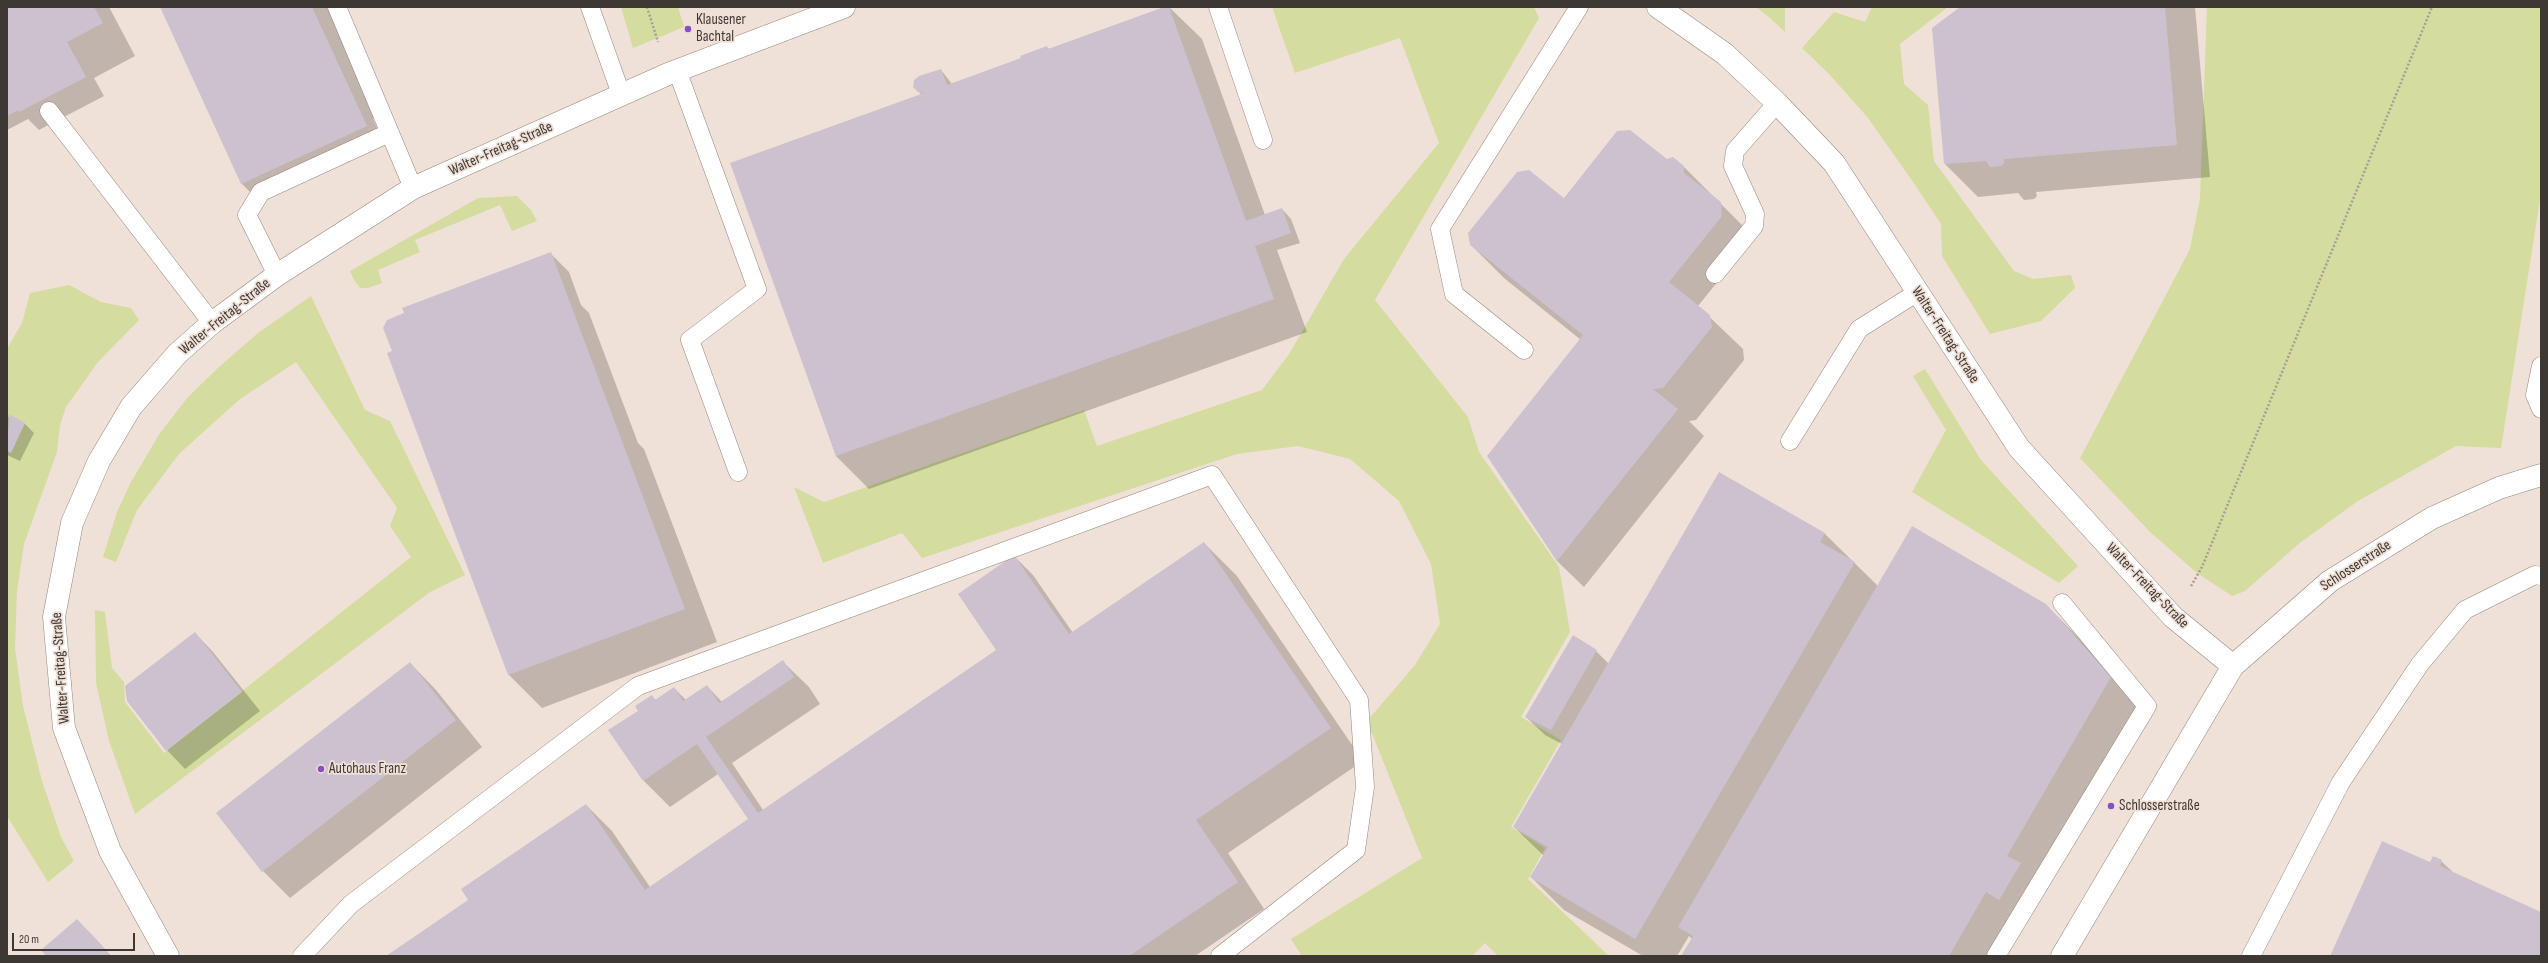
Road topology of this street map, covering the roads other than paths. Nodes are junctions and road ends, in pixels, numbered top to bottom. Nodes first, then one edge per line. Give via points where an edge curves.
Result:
1 (337, 7) edge
2 (590, 7) edge
3 (844, 7) edge
4 (1218, 7) edge
5 (1579, 7) edge
6 (1658, 7) edge
7 (677, 70) junction
8 (622, 94) junction
9 (1777, 103) junction
10 (49, 111) dead end
11 (389, 133) junction
12 (1263, 140) dead end
13 (413, 188) junction
14 (1715, 274) dead end
15 (277, 275) junction
16 (1918, 292) junction
17 (212, 323) junction
18 (1524, 350) dead end
19 (2541, 366) edge
20 (2541, 409) edge
21 (1790, 441) dead end
22 (738, 472) dead end
23 (2541, 475) edge
24 (2541, 576) edge
25 (2062, 603) dead end
26 (2232, 666) junction
27 (168, 956) edge
28 (302, 956) edge
29 (1220, 956) edge
30 (1996, 956) edge
31 (2062, 956) edge
32 (2251, 956) edge

1 - 11 lane
2 - 8 lane
3 - 7 street, Walter-Freitag-Straße
4 - 12 lane
5 - 18 lane via 1440,229 1454,294
6 - 9 street, Walter-Freitag-Straße via 1725,54
7 - 8 street, Walter-Freitag-Straße
7 - 22 lane via 757,289 690,340
8 - 13 street, Walter-Freitag-Straße
9 - 14 lane via 1735,151 1733,166 1755,214 1754,226
9 - 16 street, Walter-Freitag-Straße via 1834,163
10 - 17 lane
11 - 13 lane
11 - 15 lane via 261,192 247,215
13 - 15 street, Walter-Freitag-Straße
15 - 17 street, Walter-Freitag-Straße
16 - 21 lane via 1859,328
16 - 26 street, Walter-Freitag-Straße via 2019,448 2173,618
17 - 27 street, Walter-Freitag-Straße via 177,354 131,407 99,460 72,523 54,617 64,728 110,851
19 - 20 lane via 2535,395
23 - 26 street, Schlosserstraße via 2499,488 2432,518 2330,581
24 - 32 lane via 2535,575 2465,610 2420,664 2341,782
25 - 30 lane via 2147,706
26 - 31 street, Schlosserstraße
28 - 29 lane via 351,904 638,686 1212,475 1359,700 1365,787 1356,850

